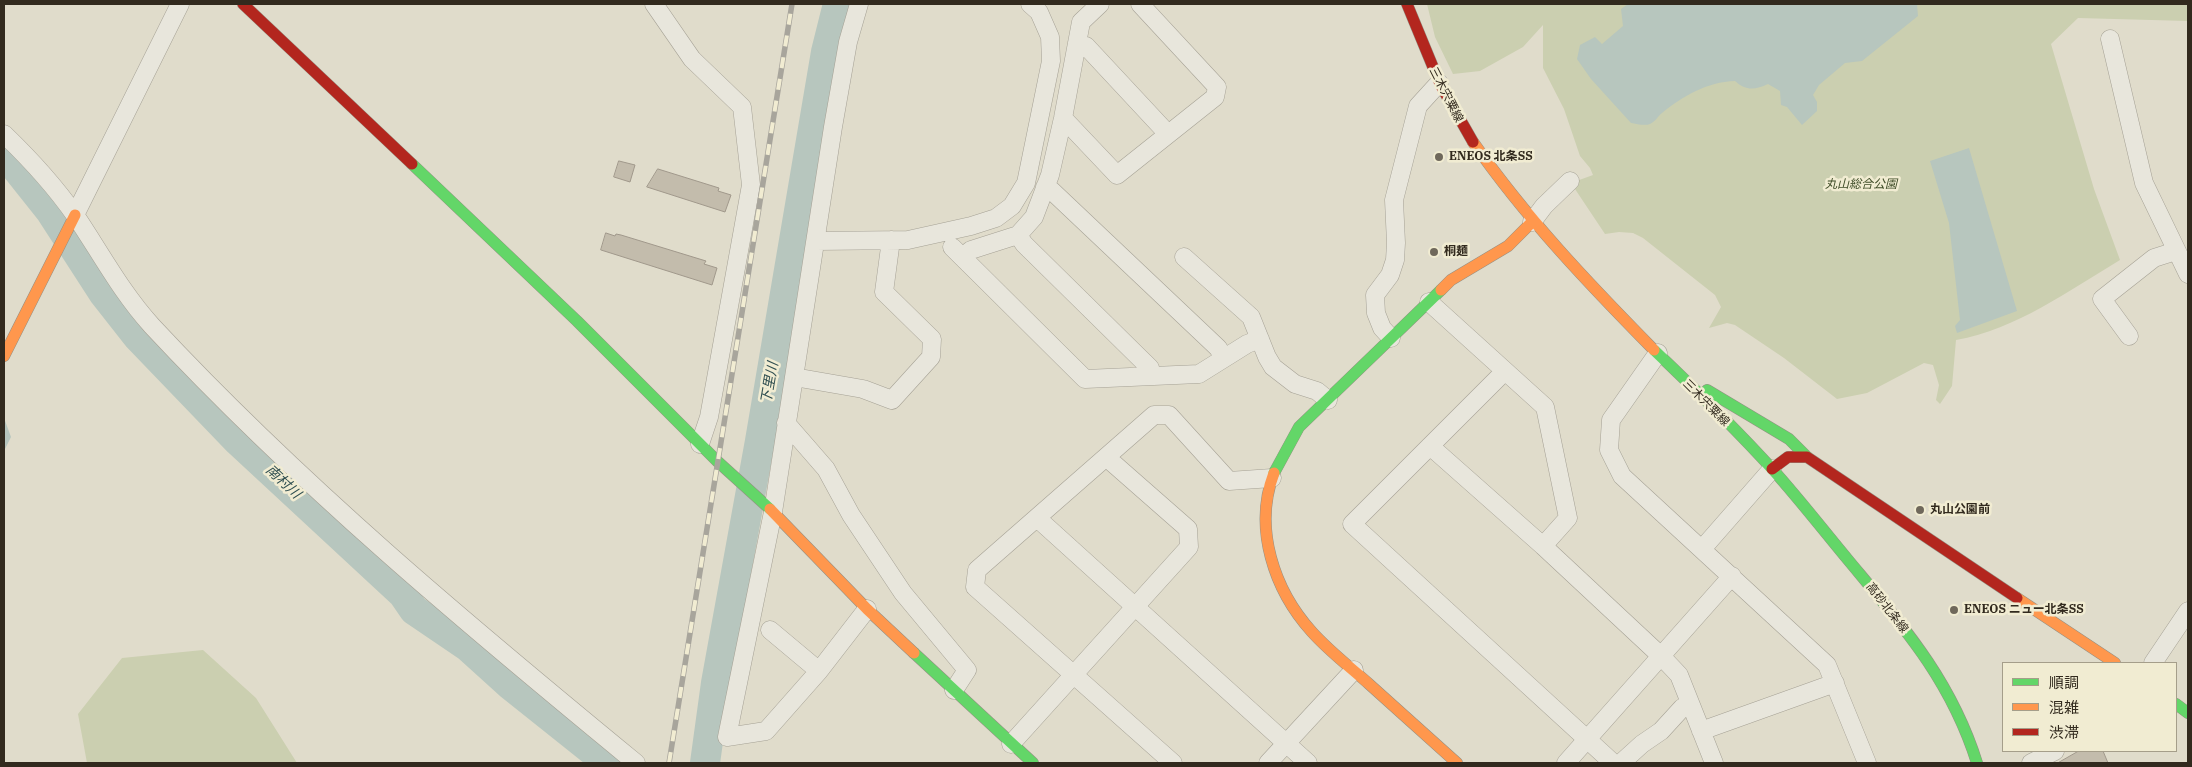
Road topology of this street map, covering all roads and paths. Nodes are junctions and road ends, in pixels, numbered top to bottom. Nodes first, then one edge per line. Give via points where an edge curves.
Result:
1 (180, 4) edge
2 (243, 4) edge
3 (654, 4) edge
4 (859, 4) edge
5 (1030, 4) edge
6 (1100, 4) edge
7 (1140, 4) edge
8 (1406, 4) edge
9 (2110, 39) dead end
10 (1077, 44) junction
11 (1438, 83) junction
12 (1063, 118) junction
13 (4, 134) edge
14 (1168, 134) junction
15 (1570, 181) dead end
16 (1045, 187) junction
17 (75, 216) junction
18 (1532, 222) junction
19 (1018, 235) junction
20 (891, 240) junction
21 (816, 241) junction
22 (2176, 251) junction
23 (1184, 257) dead end
24 (2188, 274) edge
25 (1429, 302) junction
26 (2128, 336) dead end
27 (1391, 338) junction
28 (1260, 339) junction
29 (1658, 353) junction
30 (4, 356) edge
31 (1224, 358) junction
32 (1672, 368) junction
33 (1505, 371) junction
34 (1152, 376) junction
35 (794, 377) junction
36 (1328, 400) junction
37 (786, 423) junction
38 (700, 444) junction
39 (1430, 446) junction
40 (1106, 457) junction
41 (1808, 457) junction
42 (1772, 470) junction
43 (1272, 478) junction
44 (770, 510) junction
45 (1036, 518) junction
46 (1543, 546) junction
47 (1702, 549) junction
48 (1732, 576) junction
49 (1135, 607) junction
50 (867, 609) junction
51 (2188, 611) edge
52 (770, 630) dead end
53 (1662, 657) junction
54 (2114, 662) edge
55 (2154, 662) edge
56 (1354, 670) junction
57 (818, 671) junction
58 (1073, 674) junction
59 (1835, 683) junction
60 (954, 690) junction
61 (1690, 703) junction
62 (2177, 705) edge
63 (2188, 713) edge
64 (1701, 731) junction
65 (1587, 740) junction
66 (1011, 744) junction
67 (1287, 744) junction
68 (2053, 752) edge
69 (636, 763) edge
70 (1033, 763) edge
71 (1173, 763) edge
72 (1268, 763) edge
73 (1308, 763) edge
74 (1457, 763) edge
75 (1566, 763) edge
76 (1613, 763) edge
77 (1621, 763) edge
78 (1714, 763) edge
79 (1866, 763) edge
80 (1977, 763) edge
81 (2031, 763) edge

1 - 17 street
2 - 38 street via 577,321
3 - 38 street via 692,59 742,107 750,175 750,192 709,416
4 - 21 street via 848,42
5 - 20 street via 1039,12 1050,37 1050,61 1026,183 1012,206 996,218 908,240
6 - 10 street via 1081,22
7 - 14 street via 1217,87 1215,97
8 - 11 street, 三木宍粟線
9 - 22 street via 2144,183
10 - 12 street
10 - 14 street via 1086,46
11 - 18 street, 三木宍粟線 via 1464,129
11 - 27 street via 1418,106 1394,200 1395,260 1390,275 1375,295 1376,313 1382,328
12 - 14 street via 1116,175
12 - 16 street
13 - 17 street via 43,172
15 - 18 street
16 - 19 street via 1034,216
16 - 31 street via 1210,341
17 - 30 street
17 - 69 street via 121,288 149,323 228,406 442,603
18 - 25 street via 1508,246 1451,280
18 - 29 street, 三木宍粟線
19 - 34 street via 1150,368
19 - 34 street via 957,252 1085,379
20 - 21 street
20 - 35 street via 884,292 932,339 931,357 892,400 864,389
21 - 35 street
22 - 24 street
22 - 26 street via 2154,258 2102,299
23 - 28 street via 1250,317
25 - 27 street
25 - 33 street
27 - 36 street
28 - 31 street
28 - 36 street via 1273,367 1296,384 1317,391
29 - 32 street, 三木宍粟線
29 - 47 street via 1611,420 1609,450 1622,476
31 - 34 street via 1198,374
32 - 41 street via 1789,439
32 - 42 street, 三木宍粟線
33 - 39 street
33 - 46 street via 1545,407 1568,518
35 - 37 street
36 - 43 street via 1299,428
37 - 44 street
37 - 60 street via 826,470 851,515 903,593 967,670
38 - 44 street
39 - 46 street
39 - 65 street via 1352,524
40 - 43 street via 1154,415 1169,415 1229,481
40 - 45 street
40 - 49 street via 1188,529 1189,547
41 - 42 street via 1794,455 1782,459
41 - 54 street
42 - 47 street
42 - 80 street, 高砂北条線 via 1883,601 1930,664 1960,715 1972,741
43 - 56 street via 1266,508 1266,537 1282,589 1296,614
44 - 50 street
44 - 57 street via 727,737 766,732
45 - 49 street
45 - 58 street via 977,570 975,587
46 - 53 street
47 - 48 street
48 - 53 street
48 - 59 street via 1827,664
49 - 58 street
49 - 67 street
50 - 57 street
50 - 60 street
51 - 55 street
52 - 57 street
53 - 61 street via 1679,676
53 - 65 street
56 - 67 street
56 - 74 street
58 - 66 street
58 - 71 street
59 - 64 street
59 - 79 street
60 - 66 street
61 - 64 street
61 - 77 street
62 - 63 street
64 - 78 street
65 - 75 street
65 - 76 street
66 - 70 street
67 - 72 street
67 - 73 street
68 - 81 street

